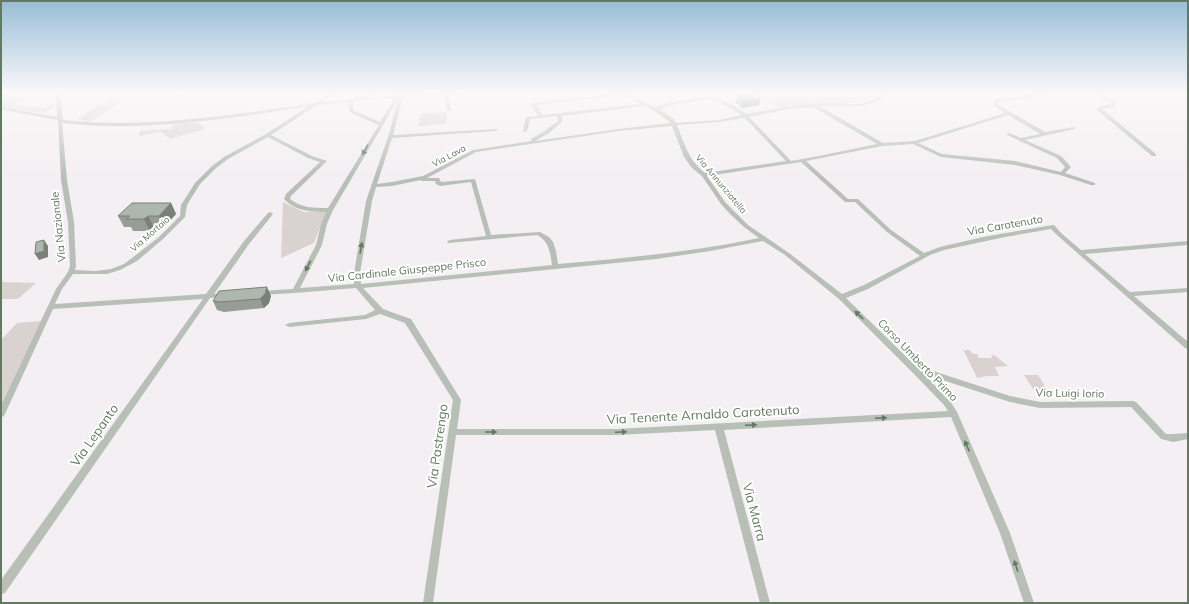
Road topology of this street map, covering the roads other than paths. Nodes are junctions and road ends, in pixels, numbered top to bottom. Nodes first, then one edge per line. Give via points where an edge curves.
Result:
1 (61, 121) edge
2 (70, 121) edge
3 (181, 121) edge
4 (290, 121) edge
5 (372, 121) edge
6 (383, 121) edge
7 (394, 121) edge
8 (527, 121) edge
9 (560, 121) edge
10 (673, 121) edge
11 (716, 121) edge
12 (751, 121) edge
13 (841, 121) edge
14 (982, 121) edge
15 (1023, 121) edge
16 (1113, 121) edge
17 (675, 124) junction
18 (380, 125) junction
19 (1073, 128) dead end
20 (496, 130) dead end
21 (525, 131) dead end
22 (391, 134) junction
23 (1009, 134) dead end
24 (1044, 134) junction
25 (268, 135) junction
26 (1021, 139) junction
27 (530, 142) junction
28 (912, 142) junction
29 (882, 145) junction
30 (1154, 155) dead end
31 (803, 161) junction
32 (790, 163) junction
33 (1062, 174) junction
34 (704, 175) junction
35 (419, 178) junction
36 (1094, 184) dead end
37 (374, 186) junction
38 (330, 210) junction
39 (270, 214) dead end
40 (489, 237) junction
41 (763, 239) junction
42 (450, 242) dead end
43 (1188, 243) edge
44 (1081, 252) junction
45 (923, 255) junction
46 (556, 266) junction
47 (71, 272) junction
48 (358, 287) junction
49 (1188, 290) edge
50 (295, 291) junction
51 (256, 293) edge
52 (232, 294) edge
53 (1128, 294) junction
54 (208, 296) junction
55 (841, 298) junction
56 (51, 307) junction
57 (380, 311) junction
58 (289, 325) dead end
59 (1188, 346) edge
60 (919, 374) junction
61 (1, 414) edge
62 (954, 414) junction
63 (720, 427) junction
64 (452, 432) junction
65 (1188, 436) edge
66 (1, 589) edge
67 (428, 603) edge
68 (765, 603) edge
69 (1029, 603) edge

1 - 47 street, Via Nazionale via 64,180 73,245 74,266
2 - 3 street via 92,124
4 - 25 street, Via Mortaio
5 - 18 street
6 - 18 street
7 - 22 street
8 - 21 street
9 - 27 street
10 - 17 street
11 - 17 street, Via Lava
12 - 32 street
13 - 29 street
14 - 28 street
15 - 24 street
16 - 30 street
17 - 27 street, Via Lava
17 - 34 street, Via Annunziatella via 687,157
18 - 22 street
18 -> 38 street
19 - 24 street
20 - 22 street
22 - 37 street
23 - 26 street
24 - 26 street
25 - 38 street via 310,157 324,161 288,195 287,199 303,208
25 - 47 street, Via Mortaio via 214,167 190,194 184,205 183,216 132,261 106,272
26 - 33 street via 1064,161 1068,166
27 - 35 street, Via Lava via 475,151 439,171
28 - 29 street
28 - 33 street via 941,155 1015,163
29 - 31 street
31 - 32 street
31 - 45 street via 847,201 856,200 889,231
32 - 34 street
33 - 36 street
34 - 41 street, Via Annunziatella via 732,213
35 - 37 street, Via Lava
35 - 40 street via 437,179 440,184 473,180
48 -> 37 street via 357,273 369,201
38 -> 50 street via 319,245
39 - 54 street, Via Lepanto via 251,235
40 - 42 street
40 - 46 street via 538,233 552,244
41 - 46 street, Via Cardinale Giuspeppe Prisco via 719,249
41 - 55 street, Corso Umberto Primo via 787,254
43 - 44 street
44 - 45 street, Via Carotenuto via 1053,227 950,246
44 - 53 street, Via Carotenuto
45 - 55 street, Via Carotenuto
46 - 48 street, Via Cardinale Giuspeppe Prisco
47 - 56 street, Via Nazionale
48 - 50 street, Via Cardinale Giuspeppe Prisco
48 - 57 street, Via Pastrengo
49 - 53 street
50 - 51 street, Via Cardinale Giuspeppe Prisco
52 - 54 street
53 - 59 street, Via Carotenuto
54 - 56 street
54 - 66 street, Via Lepanto
60 -> 55 street, Corso Umberto Primo
56 - 61 street, Via Nazionale
57 - 58 street via 366,317
57 - 64 street, Via Pastrengo via 408,321 457,400
60 - 62 street, Corso Umberto Primo
60 - 65 street, Via Luigi Iorio via 930,373 1010,399 1040,405 1133,404 1164,437
63 -> 62 street, Via Tenente Arnaldo Carotenuto
69 -> 62 street, Corso Umberto Primo via 1005,533
64 -> 63 street, Via Tenente Arnaldo Carotenuto via 617,432
63 - 68 street, Via Marra
64 - 67 street, Via Pastrengo

